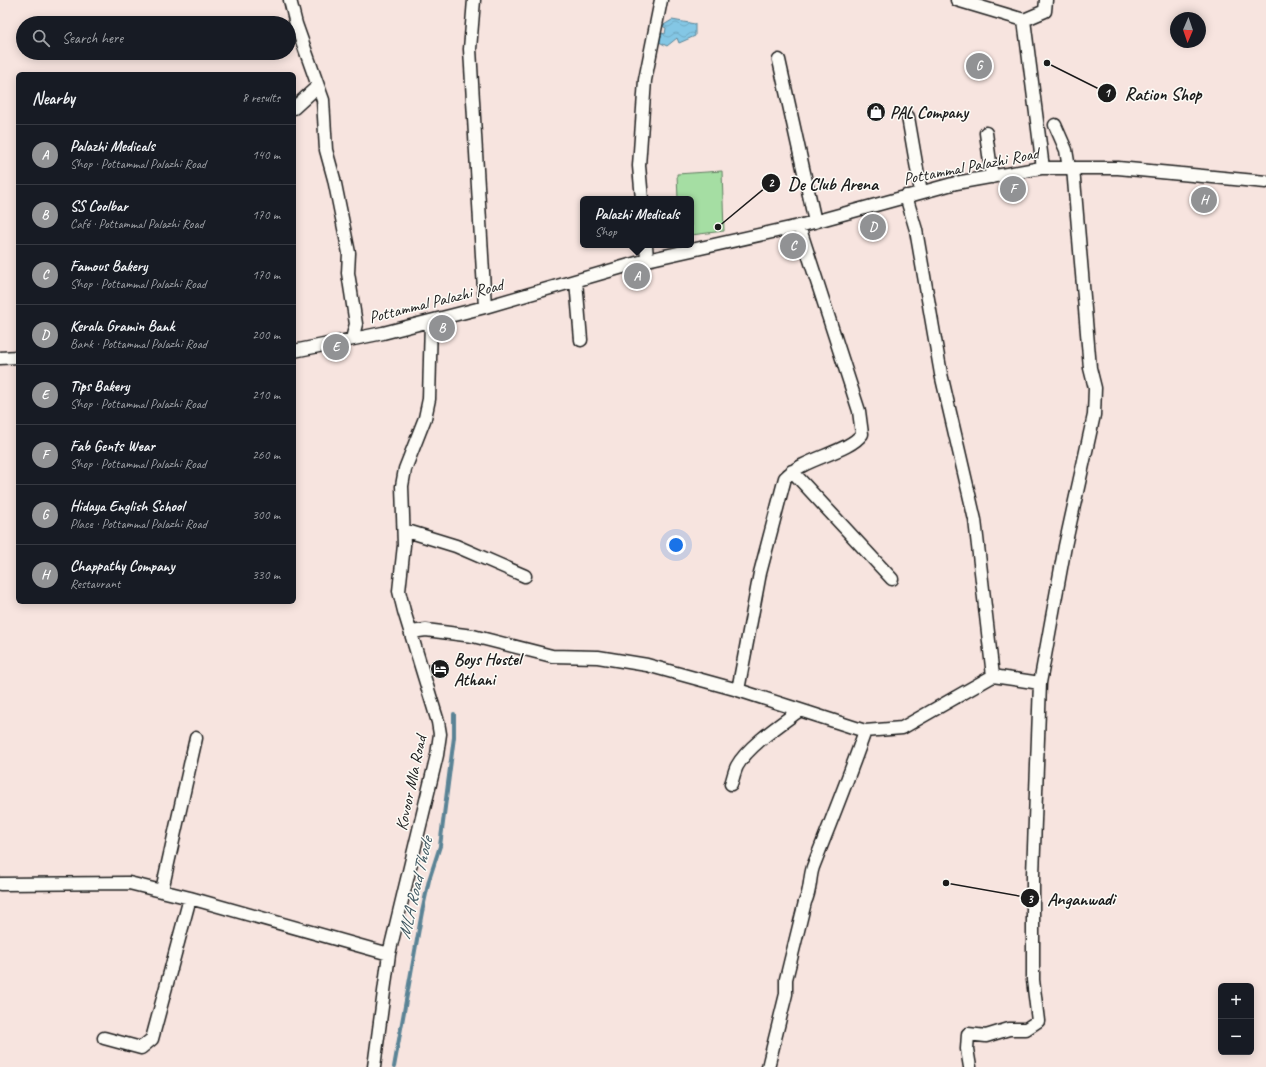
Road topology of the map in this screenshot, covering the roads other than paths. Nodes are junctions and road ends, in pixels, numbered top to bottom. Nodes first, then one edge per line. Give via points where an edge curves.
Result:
1 (290, 0) edge
2 (474, 0) edge
3 (660, 0) edge
4 (957, 0) edge
5 (1046, 0) edge
6 (294, 16) edge
7 (1024, 20) junction
8 (296, 24) edge
9 (779, 60) dead end
10 (318, 86) junction
11 (296, 106) edge
12 (908, 117) dead end
13 (1055, 125) dead end
14 (986, 133) dead end
15 (1043, 168) junction
16 (1071, 168) junction
17 (992, 177) junction
18 (1266, 182) edge
19 (921, 192) junction
20 (642, 196) edge
21 (906, 196) junction
22 (815, 222) junction
23 (799, 226) junction
24 (646, 248) edge
25 (647, 260) junction
26 (576, 282) junction
27 (485, 308) junction
28 (431, 321) junction
29 (352, 339) junction
30 (581, 340) dead end
31 (296, 351) edge
32 (16, 357) edge
33 (0, 358) edge
34 (792, 471) junction
35 (404, 530) junction
36 (525, 576) dead end
37 (892, 578) dead end
38 (411, 632) junction
39 (993, 676) junction
40 (1040, 683) junction
41 (738, 690) junction
42 (800, 710) junction
43 (865, 731) junction
44 (196, 738) dead end
45 (731, 784) dead end
46 (0, 884) edge
47 (162, 890) junction
48 (190, 898) junction
49 (389, 954) junction
50 (104, 1038) dead end
51 (374, 1067) edge
52 (768, 1067) edge
53 (970, 1067) edge

1 - 6 street
2 - 27 street via 470,49
3 - 20 street via 645,80 639,166
4 - 7 street
5 - 7 street via 1045,11
7 - 15 street
8 - 10 street
9 - 22 street
10 - 11 street
10 - 29 street via 323,100 326,150 349,252 348,273 356,324
12 - 19 street
13 - 16 street
14 - 17 street
15 - 16 street, Pottammal Palazhi Road
15 - 17 street, Pottammal Palazhi Road
16 - 18 street, Pottammal Palazhi Road via 1118,168
16 - 40 street via 1090,368 1095,388 1094,414 1065,546
17 - 19 street, Pottammal Palazhi Road
19 - 21 street, Pottammal Palazhi Road
21 - 22 street, Pottammal Palazhi Road
21 - 39 street via 916,230 941,374 975,520
22 - 23 street, Pottammal Palazhi Road
23 - 25 street, Pottammal Palazhi Road
23 - 34 street via 859,411 862,434 848,444
24 - 25 street
25 - 26 street, Pottammal Palazhi Road
26 - 27 street, Pottammal Palazhi Road
26 - 30 street
27 - 28 street, Pottammal Palazhi Road
28 - 29 street, Pottammal Palazhi Road
28 - 35 street, Kovoor Mla Road via 429,399 425,418 405,470 402,486
29 - 31 street, Pottammal Palazhi Road
32 - 33 street
34 - 37 street
34 - 41 street via 785,478 768,537
35 - 36 street via 456,546
35 - 38 street, Kovoor Mla Road via 399,591
38 - 41 street via 426,630 473,636 552,656 598,657 641,664
38 - 49 street, Kovoor Mla Road via 440,734
39 - 40 street
39 - 43 street via 902,728
40 - 53 street via 1033,875 1033,980 1038,1021 1026,1029 1009,1029 986,1036 968,1034
41 - 42 street
42 - 43 street
42 - 45 street via 743,757
43 - 52 street via 812,869 809,893 786,979 786,994
44 - 47 street
46 - 47 street via 129,883
47 - 48 street
48 - 49 street
48 - 50 street via 152,1039 141,1048
49 - 51 street, Kovoor Mla Road

